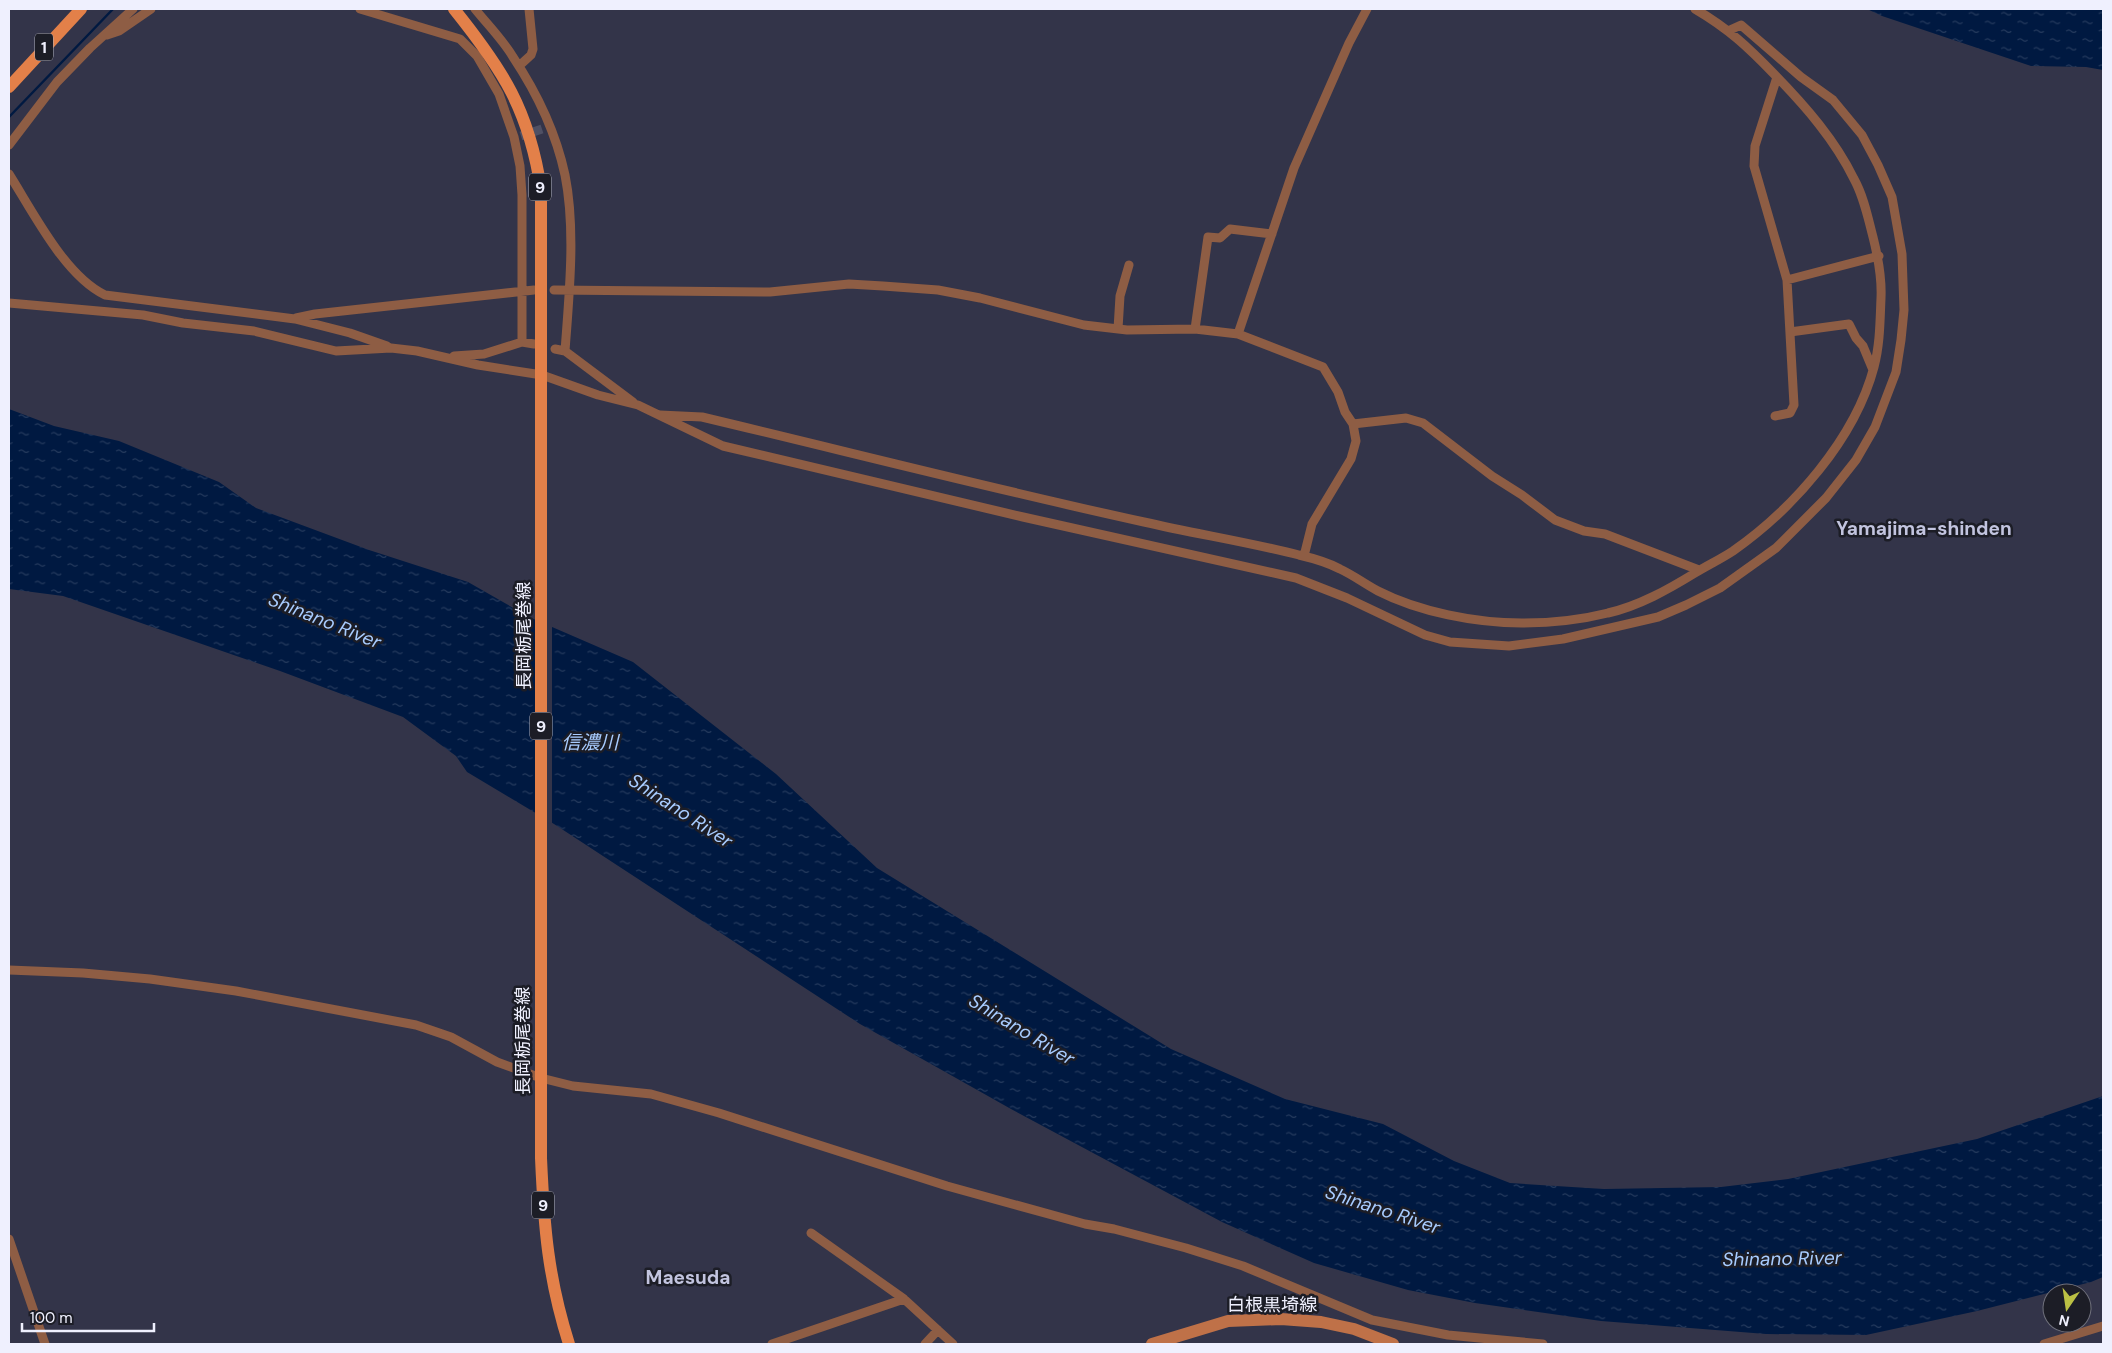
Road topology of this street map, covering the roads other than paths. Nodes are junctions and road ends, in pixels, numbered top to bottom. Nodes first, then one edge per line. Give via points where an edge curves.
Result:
1 (81, 9) edge
2 (133, 9) edge
3 (151, 9) edge
4 (360, 9) edge
5 (454, 9) edge
6 (475, 9) edge
7 (529, 9) edge
8 (1367, 9) edge
9 (1695, 9) edge
10 (484, 20) junction
11 (471, 30) junction
12 (1730, 30) junction
13 (102, 37) junction
14 (460, 39) junction
15 (519, 66) junction
16 (1777, 77) junction
17 (9, 87) edge
18 (9, 145) edge
19 (9, 174) edge
20 (1272, 234) junction
21 (1879, 256) junction
22 (1129, 265) dead end
23 (1787, 280) junction
24 (534, 290) dead end
25 (554, 290) dead end
26 (521, 291) junction
27 (570, 291) junction
28 (9, 303) edge
29 (294, 318) junction
30 (1195, 328) junction
31 (1118, 329) junction
32 (1790, 332) junction
33 (1238, 334) junction
34 (522, 342) junction
35 (534, 344) dead end
36 (392, 348) junction
37 (555, 349) dead end
38 (565, 351) junction
39 (442, 357) junction
40 (1873, 370) junction
41 (542, 375) junction
42 (638, 405) junction
43 (655, 414) junction
44 (1775, 416) dead end
45 (1353, 424) junction
46 (1304, 556) junction
47 (1699, 570) junction
48 (9, 970) edge
49 (541, 1078) junction
50 (811, 1233) dead end
51 (9, 1239) edge
52 (904, 1299) junction
53 (2103, 1326) edge
54 (938, 1330) junction
55 (1464, 1340) edge
56 (45, 1344) edge
57 (568, 1344) edge
58 (772, 1344) edge
59 (925, 1344) edge
60 (953, 1344) edge
61 (1152, 1344) edge
62 (1393, 1344) edge
63 (1543, 1344) edge
64 (2044, 1344) edge

1 - 17 main road, 1
2 - 13 street
3 - 13 street via 118,31
4 - 14 street
5 - 11 main road, 長岡栃尾巻線 / 9
6 - 10 street
7 - 15 street via 533,49
8 - 20 street via 1294,168
9 - 12 street
10 - 11 street
10 - 15 street
11 - 14 street
11 - 41 main road, 長岡栃尾巻線 / 9 via 495,61 512,92 534,150 541,189
12 - 16 street
12 - 43 street via 1740,25 1833,100 1871,150 1892,197 1898,223 1904,284 1901,340 1896,372 1875,427 1856,460 1826,498 1752,566 1720,588 1658,617 1563,639 1509,646 1450,642 1425,635 1296,578 723,446
13 - 18 street via 57,82
14 - 26 street via 489,74 518,137 522,195
15 - 27 street via 536,96 565,176
16 - 21 street via 1822,128 1855,181
16 - 23 street via 1754,146 1754,166
19 - 29 street via 68,264 94,290 105,295
20 - 30 street via 1230,229 1220,238 1208,237
20 - 33 street
21 - 23 street
21 - 40 street via 1881,304
22 - 31 street via 1120,296
23 - 32 street
24 - 26 street
25 - 27 street
26 - 29 street
26 - 34 street
27 - 31 street via 755,292 849,284 883,286 938,290 1084,325
27 - 38 street
28 - 36 street via 143,315 254,331 336,351
29 - 36 street
30 - 31 street
30 - 33 street
32 - 40 street via 1849,324
32 - 44 street via 1794,405 1790,413
33 - 45 street via 1323,367
34 - 35 street
34 - 39 street via 484,354
36 - 39 street
37 - 38 street
38 - 42 street
39 - 41 street
40 - 47 street via 1847,430 1824,467 1738,548
41 - 42 street
41 - 49 main road, 長岡栃尾巻線 / 9
42 - 43 street
43 - 46 street via 702,417 1148,523
45 - 46 street via 1356,441 1351,460 1312,524
45 - 47 street via 1406,418 1423,423 1555,520 1584,531 1605,534
46 - 47 street via 1337,567 1380,592 1427,608 1471,619 1523,623 1612,613 1678,585
48 - 49 street via 167,981 383,1018 451,1037 497,1062
49 - 55 street via 574,1086 652,1094 687,1103 947,1186 1221,1259 1372,1320
49 - 57 main road, 長岡栃尾巻線 / 9 via 546,1244 557,1308
50 - 52 street
51 - 56 street
52 - 54 street
52 - 58 street
53 - 64 street
54 - 59 street
54 - 60 street
55 - 63 street
61 - 62 main road, 白根黒埼線 via 1228,1321 1281,1319 1354,1328

